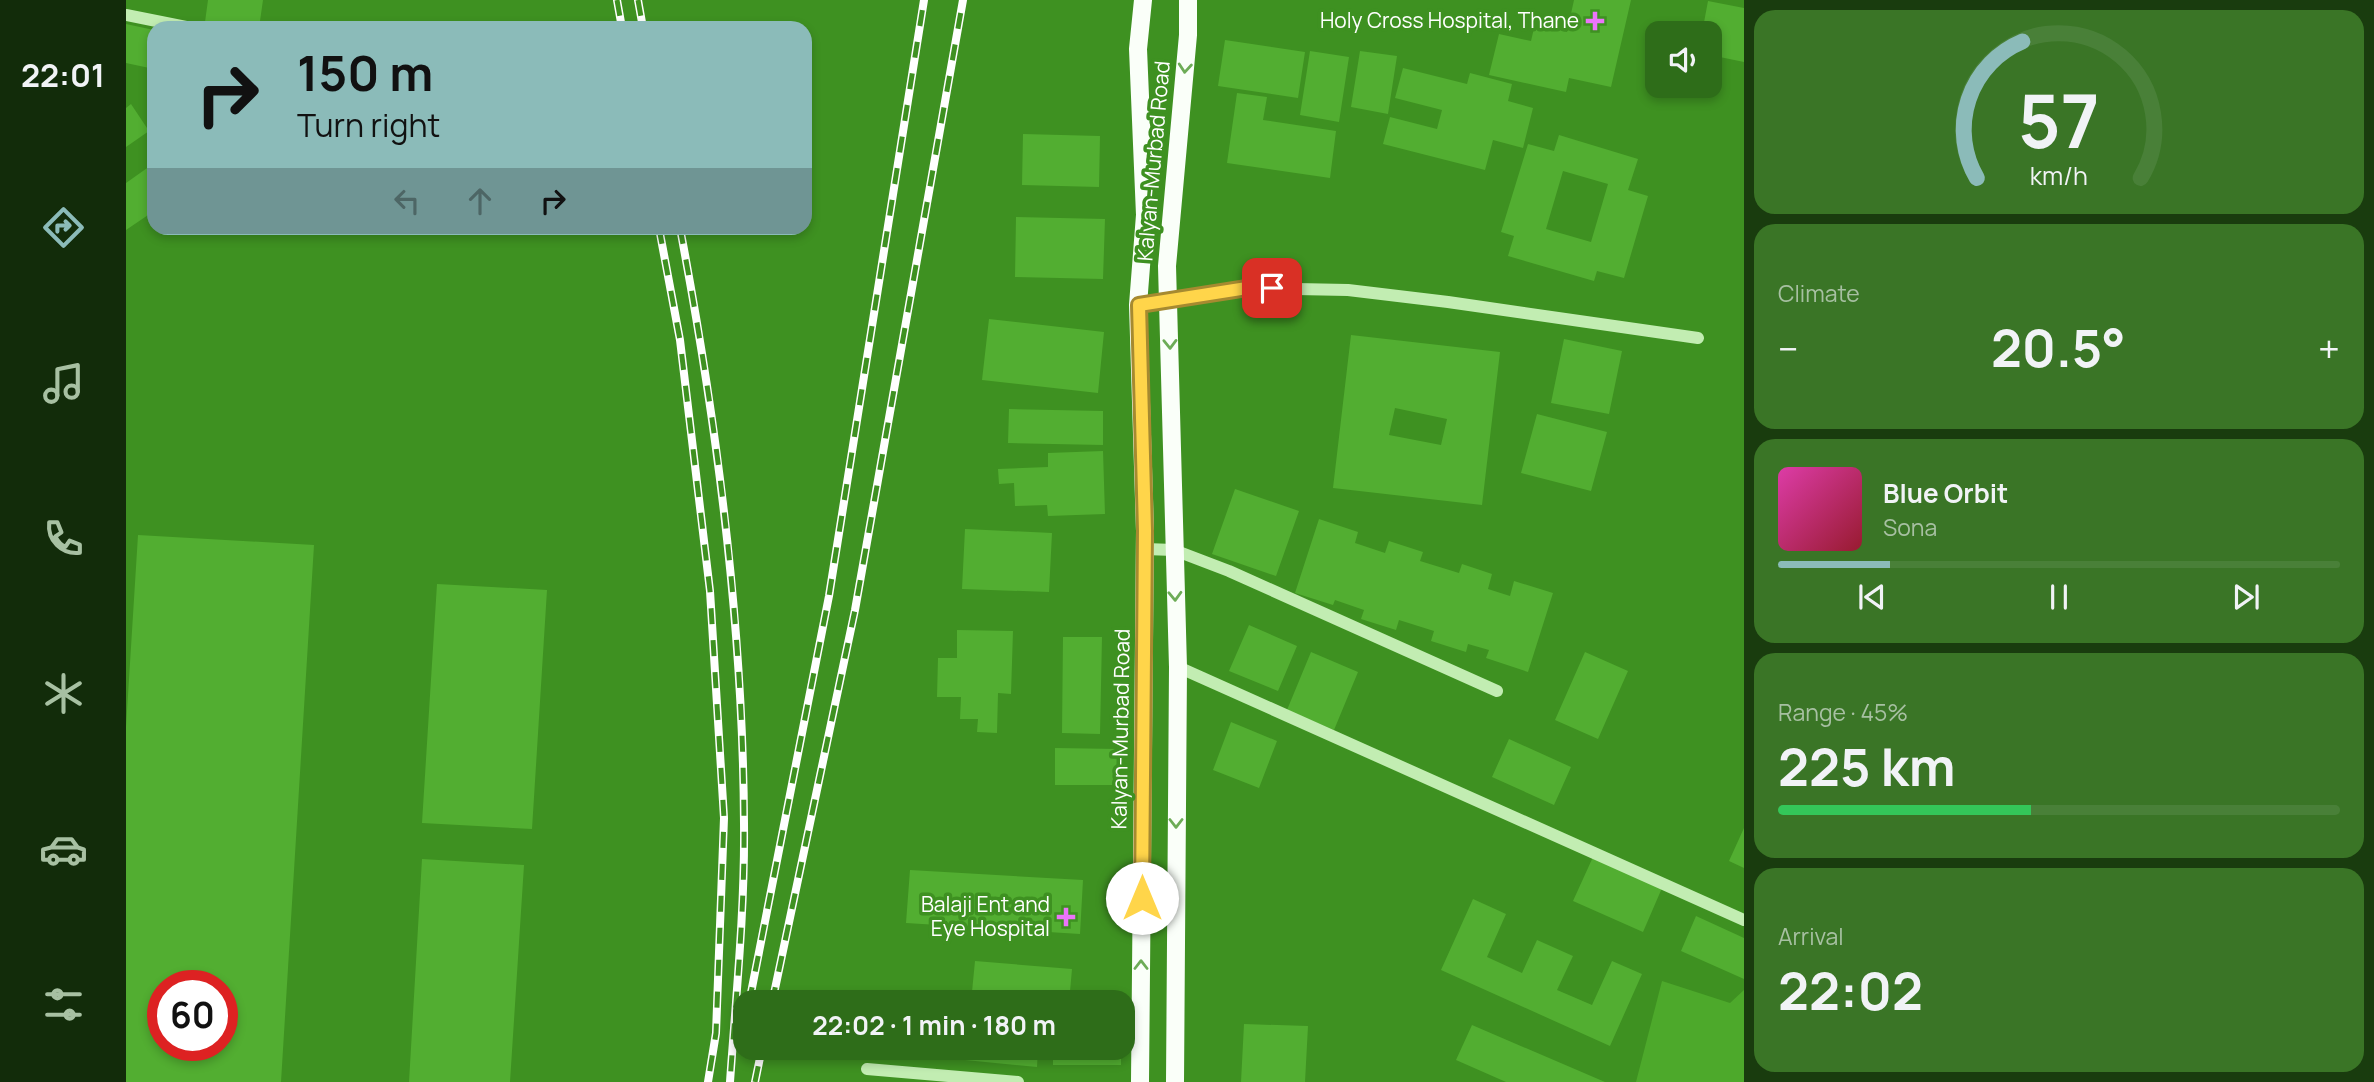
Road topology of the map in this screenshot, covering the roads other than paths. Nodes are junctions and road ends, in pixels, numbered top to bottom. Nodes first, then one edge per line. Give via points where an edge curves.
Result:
1 (1143, 0) edge
2 (1188, 0) edge
3 (126, 15) edge
4 (156, 21) edge
5 (1170, 300) junction
6 (1139, 305) junction
7 (1698, 338) dead end
8 (1145, 549) junction
9 (1174, 550) junction
10 (1178, 667) junction
11 (1497, 691) dead end
12 (1744, 920) edge
13 (867, 1069) dead end
14 (1018, 1082) edge
15 (1140, 1082) edge
16 (1175, 1082) edge

1 - 6 main road, Kalyan-Murbad Road via 1138,49 1145,215
2 -> 5 main road, Kalyan-Murbad Road via 1167,266
3 - 4 street
5 - 6 street
5 - 7 street via 1247,288 1348,290
5 -> 9 main road, Kalyan-Murbad Road
6 - 8 main road, Kalyan-Murbad Road
8 - 9 street
15 -> 8 main road, Kalyan-Murbad Road
9 -> 10 main road, Kalyan-Murbad Road
9 - 11 street
10 - 12 street
10 -> 16 main road, Kalyan-Murbad Road
13 - 14 street

